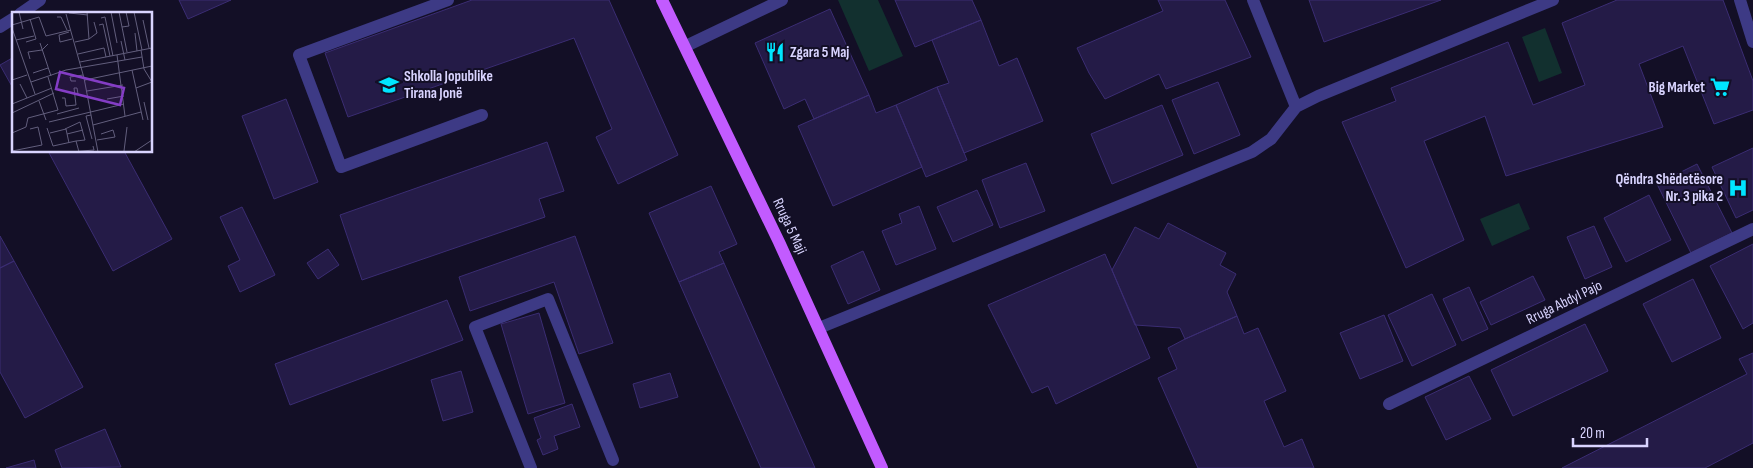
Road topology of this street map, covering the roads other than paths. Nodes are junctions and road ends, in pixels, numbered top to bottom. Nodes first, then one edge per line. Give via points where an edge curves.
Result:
1 (40, 0) edge
2 (448, 0) edge
3 (662, 0) edge
4 (782, 0) edge
5 (1253, 0) edge
6 (1553, 0) edge
7 (1740, 0) edge
8 (23, 12) edge
9 (12, 19) edge
10 (0, 27) edge
11 (1753, 42) edge
12 (686, 46) junction
13 (1296, 107) junction
14 (482, 116) dead end
15 (1753, 229) edge
16 (819, 328) junction
17 (1389, 404) dead end
18 (613, 460) dead end
19 (531, 468) edge
20 (882, 468) edge

1 - 8 street
2 - 14 street via 299,56 341,167
3 - 12 main road, Rruga 5 Maji
4 - 12 street
5 - 13 street
6 - 13 street
7 - 11 street
9 - 10 street
12 - 16 main road, Rruga 5 Maji
13 - 16 street via 1271,139 1252,152
15 - 17 street, Rruga Abdyl Pajo
16 - 20 main road, Rruga 5 Maji
18 - 19 street via 548,299 475,327

